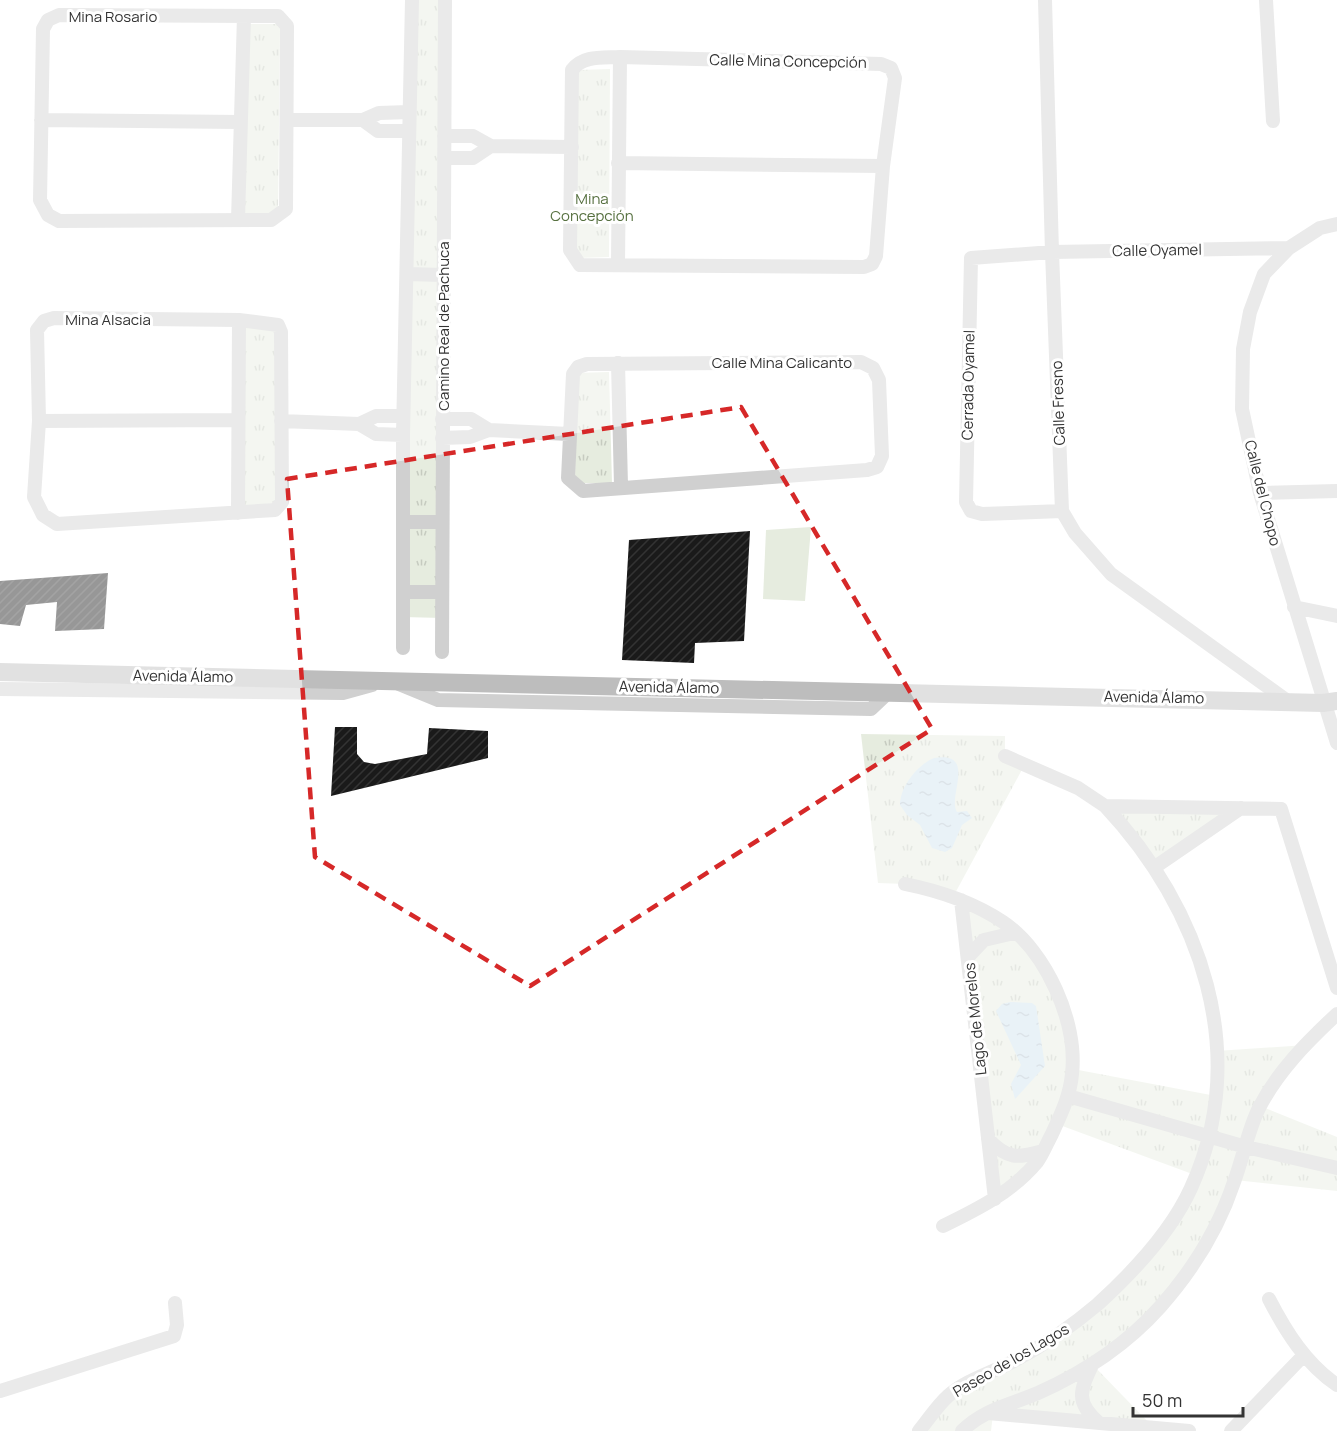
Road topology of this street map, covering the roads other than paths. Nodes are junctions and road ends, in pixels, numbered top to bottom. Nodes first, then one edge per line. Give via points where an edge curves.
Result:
1 (412, 0) edge
2 (445, 0) edge
3 (1050, 0) edge
4 (1266, 0) edge
5 (244, 16) junction
6 (620, 57) junction
7 (409, 112) junction
8 (41, 120) junction
9 (287, 120) junction
10 (363, 120) junction
11 (1274, 121) dead end
12 (240, 122) junction
13 (408, 131) junction
14 (444, 136) junction
15 (491, 146) junction
16 (572, 147) junction
17 (444, 158) junction
18 (618, 163) junction
19 (883, 166) junction
20 (238, 220) junction
21 (1337, 224) edge
22 (1289, 248) junction
23 (1052, 252) junction
24 (971, 258) joint
25 (618, 264) junction
26 (407, 274) junction
27 (443, 275) junction
28 (239, 320) junction
29 (618, 363) junction
30 (403, 416) junction
31 (442, 419) junction
32 (237, 420) junction
33 (39, 421) junction
34 (281, 421) junction
35 (359, 424) junction
36 (489, 430) junction
37 (569, 434) junction
38 (403, 435) junction
39 (442, 438) junction
40 (621, 486) junction
41 (1337, 491) edge
42 (1260, 493) junction
43 (1062, 512) junction
44 (238, 513) junction
45 (403, 522) junction
46 (442, 522) junction
47 (403, 592) junction
48 (442, 592) junction
49 (1294, 607) junction
50 (1337, 616) edge
51 (403, 648) dead end
52 (441, 652) dead end
53 (0, 672) edge
54 (390, 681) junction
55 (0, 689) edge
56 (1286, 700) junction
57 (1330, 702) edge
58 (1337, 743) edge
59 (1005, 756) dead end
60 (1105, 806) junction
61 (1241, 808) junction
62 (1155, 867) junction
63 (905, 884) dead end
64 (962, 900) junction
65 (1014, 933) junction
66 (968, 957) junction
67 (1337, 988) edge
68 (1337, 1014) edge
69 (1068, 1096) junction
70 (1210, 1137) junction
71 (988, 1139) junction
72 (1246, 1147) junction
73 (1043, 1150) junction
74 (1337, 1168) edge
75 (995, 1199) junction
76 (944, 1226) dead end
77 (1269, 1299) dead end
78 (175, 1304) dead end
79 (1304, 1355) junction
80 (1092, 1364) junction
81 (1337, 1385) edge
82 (0, 1391) edge
83 (986, 1413) junction
84 (1099, 1423) junction
85 (919, 1431) edge
86 (962, 1431) edge
87 (1189, 1431) edge
88 (1231, 1431) edge

1 - 7 street
2 - 14 street, Camino Real de Pachuca
3 - 23 street, Calle Fresno
4 - 11 street
5 - 8 street, Mina Rosario via 59,15 48,20 43,29
5 - 9 street, Mina Rosario via 278,16 287,26
5 - 12 street
6 - 16 street, Calle Mina Concepción via 587,59 572,70
6 - 18 street
6 - 19 street, Calle Mina Concepción via 881,64 891,68 895,78
7 - 10 street via 379,112
7 - 13 street
8 - 12 street
8 - 20 street, Mina Rosario via 40,200 48,215 59,221
9 - 10 street
9 - 20 street, Mina Rosario via 286,209 271,220
10 - 13 street via 378,131
12 - 20 street
13 - 26 street
14 - 15 street via 473,136
14 - 17 street, Camino Real de Pachuca
15 - 16 street
15 - 17 street via 473,158
16 - 25 street, Calle Mina Concepción via 570,250 580,265
17 - 27 street, Camino Real de Pachuca
18 - 19 street
18 - 25 street
19 - 25 street, Calle Mina Concepción via 873,264
21 - 22 street via 1320,228
22 - 23 street, Calle Oyamel
22 - 42 street, Calle del Chopo via 1264,274 1250,312 1243,349 1242,409
23 - 24 street, Calle Oyamel
23 - 43 street, Calle Fresno
24 - 43 street, Cerrada Oyamel via 966,502 971,511 982,514
26 - 27 street
26 - 30 street
27 - 31 street, Camino Real de Pachuca
28 - 32 street
28 - 33 street, Mina Alsacia via 44,321 38,330
28 - 34 street, Mina Alsacia via 273,322 281,332
29 - 37 street, Calle Mina Calicanto via 587,364 573,374
29 - 40 street
29 - 40 street, Calle Mina Calicanto via 861,362 873,368 879,380 882,456 877,467 867,470
30 - 35 street via 376,416
30 - 38 street
31 - 36 street via 471,419
31 - 39 street, Camino Real de Pachuca
32 - 33 street
32 - 44 street
33 - 44 street, Mina Alsacia via 34,497 43,515 57,524
34 - 35 street
34 - 44 street, Mina Alsacia via 282,502 275,510
35 - 38 street via 376,434
36 - 37 street
36 - 39 street via 470,437
37 - 40 street, Calle Mina Calicanto via 568,478 573,485 583,491
38 - 45 street
39 - 46 street, Camino Real de Pachuca
41 - 42 street
42 - 49 street, Calle del Chopo
43 - 56 street via 1111,574
45 - 46 street
45 - 47 street
46 - 48 street, Camino Real de Pachuca
47 - 48 street
47 - 51 street
48 - 52 street, Camino Real de Pachuca
49 - 50 street
49 - 57 street, Calle del Chopo
53 - 54 street, Avenida Álamo
54 - 55 street via 343,693
54 - 56 street, Avenida Álamo
56 - 57 street, Avenida Álamo
57 - 58 street, Calle del Chopo
59 - 60 street, Paseo de los Lagos via 1078,788
60 - 61 street
60 - 62 street, Paseo de los Lagos
61 - 62 street
61 - 67 street via 1281,809
62 - 70 street, Paseo de los Lagos via 1183,916 1203,966 1214,1023 1218,1075
63 - 64 street via 938,890
64 - 65 street via 1005,923
64 - 66 street, Lago de Morelos
65 - 66 street via 984,940
65 - 69 street via 1050,975 1059,1000 1072,1042
66 - 71 street, Lago de Morelos
68 - 72 street via 1281,1072 1258,1110
69 - 70 street
69 - 73 street
70 - 72 street
70 - 85 street, Paseo de los Lagos via 1191,1189 1124,1279 1065,1329 1010,1363 966,1383 948,1397
71 - 73 street via 1001,1153 1013,1156
71 - 75 street, Lago de Morelos
72 - 74 street
72 - 80 street via 1216,1224 1183,1279 1136,1330
73 - 75 street via 1039,1160 1018,1182
75 - 76 street
77 - 79 street
78 - 82 street via 174,1336
79 - 81 street
79 - 88 street
80 - 83 street via 1036,1394
80 - 84 street via 1081,1397 1086,1412
83 - 84 street
83 - 86 street
84 - 87 street

